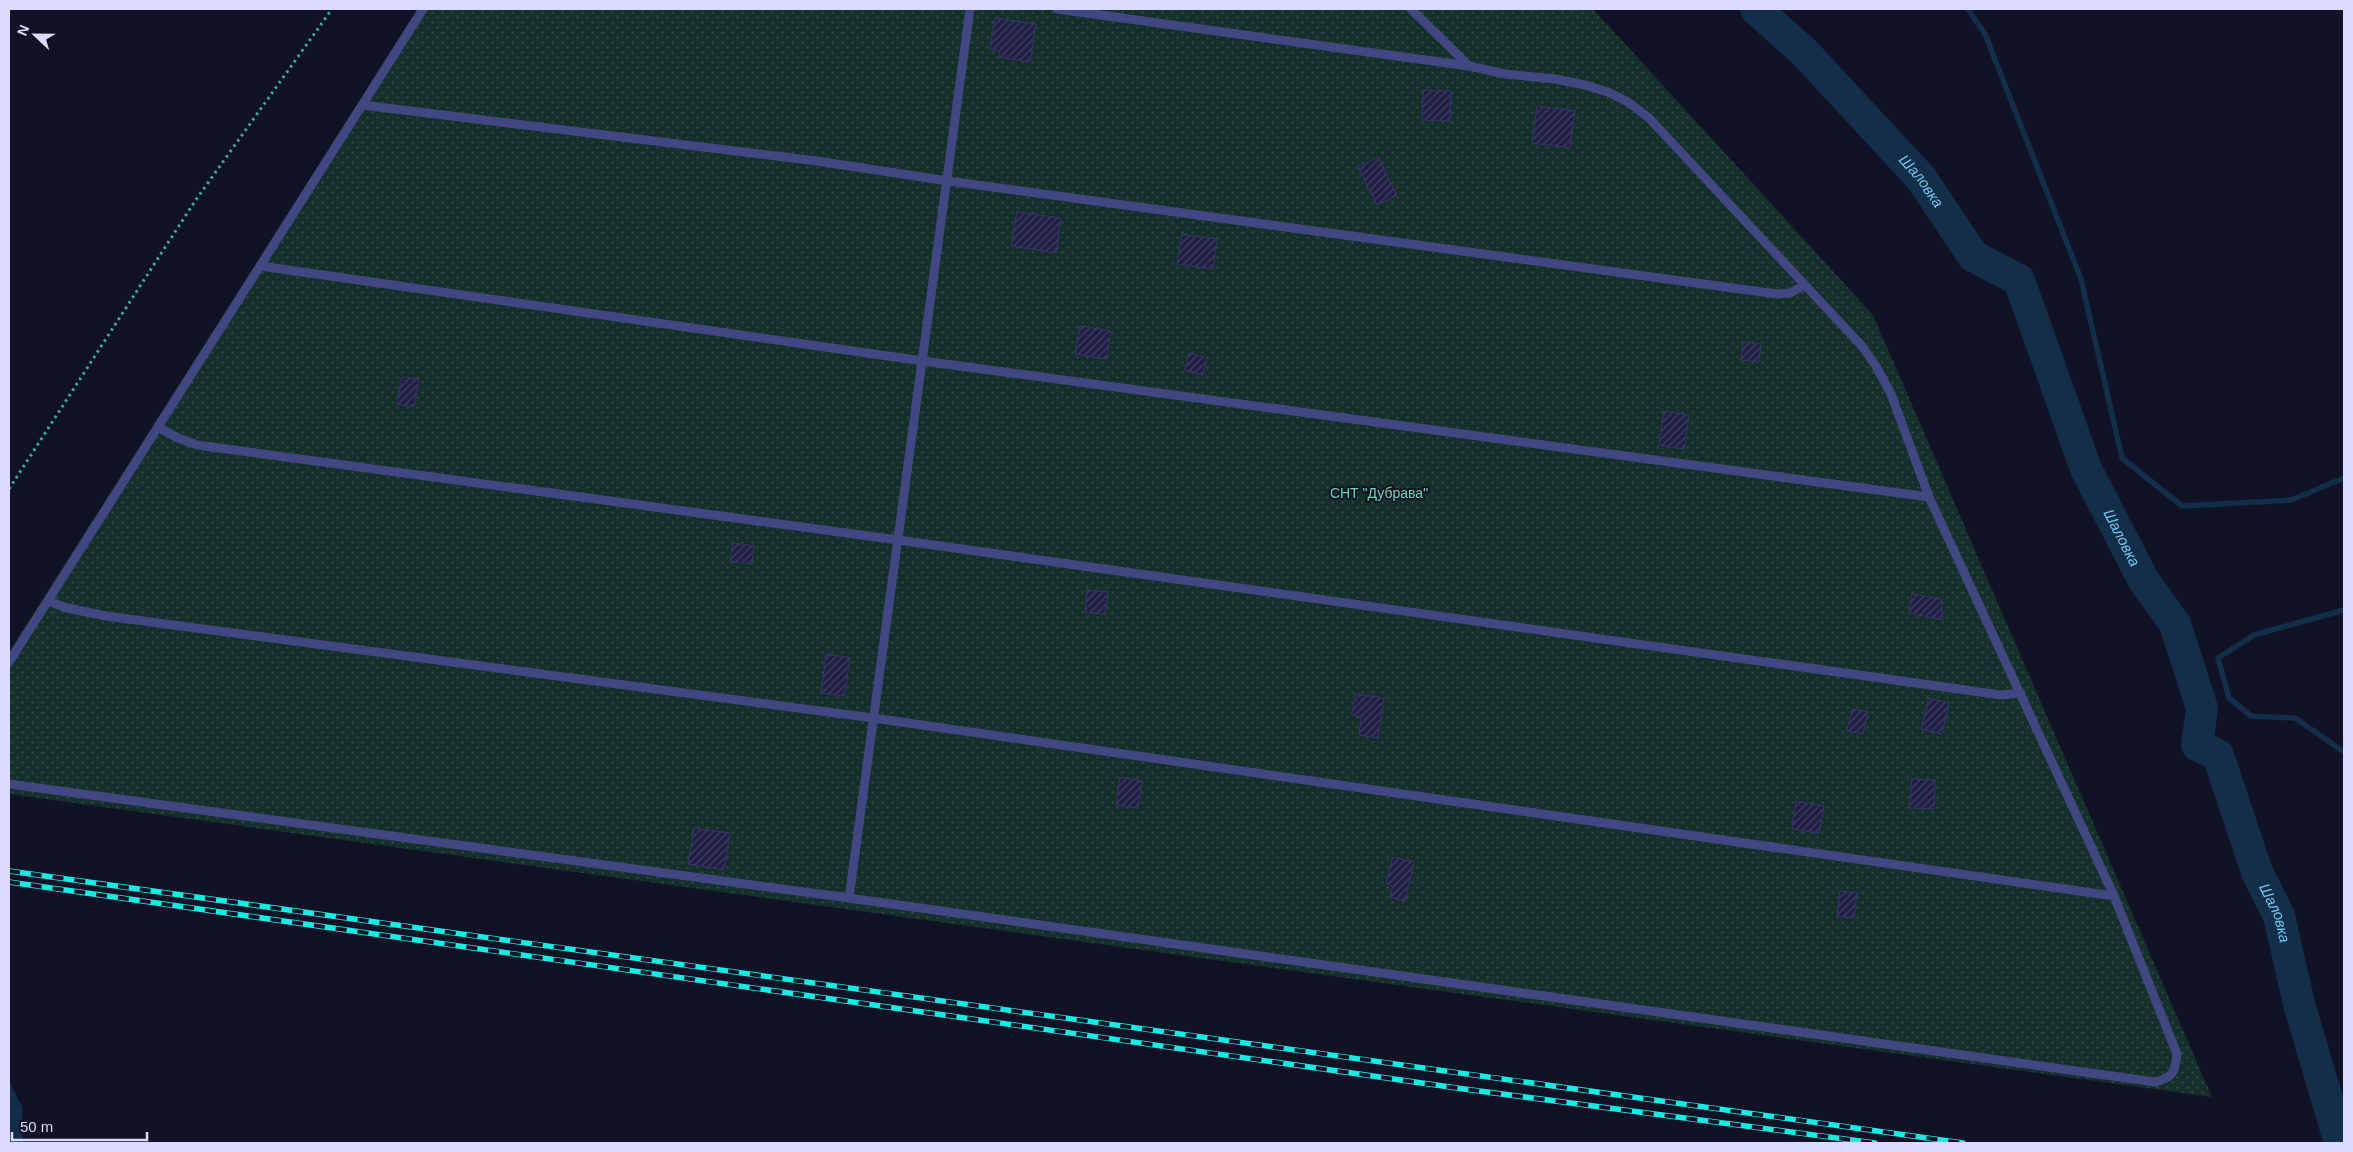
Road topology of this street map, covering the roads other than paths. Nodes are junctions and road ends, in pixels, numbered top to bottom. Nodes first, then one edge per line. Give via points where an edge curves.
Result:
1 (423, 9) edge
2 (970, 9) edge
3 (1057, 9) edge
4 (1411, 9) edge
5 (1469, 66) junction
6 (362, 105) junction
7 (948, 181) junction
8 (260, 266) junction
9 (1805, 286) junction
10 (923, 361) junction
11 (158, 427) junction
12 (1929, 497) junction
13 (898, 540) junction
14 (48, 601) junction
15 (9, 662) edge
16 (2021, 693) junction
17 (873, 718) junction
18 (9, 784) edge
19 (2114, 896) junction
20 (849, 898) junction

1 - 6 lane
2 - 7 lane
3 - 5 lane
4 - 5 lane
5 - 9 lane via 1585,85 1628,102 1649,118
6 - 7 lane via 817,161
6 - 8 lane
7 - 9 lane via 1777,294 1790,294
7 - 10 lane
8 - 10 lane
8 - 11 lane
9 - 12 lane via 1861,345 1876,366 1891,394
10 - 12 lane
10 - 13 lane
11 - 13 lane via 197,445
11 - 14 lane
12 - 16 lane
13 - 16 lane via 2001,695
13 - 17 lane
14 - 15 lane
14 - 17 lane via 106,616
16 - 19 lane
17 - 19 lane
17 - 20 lane
18 - 20 lane
19 - 20 lane via 2177,1054 2175,1068 2168,1078 2155,1082

